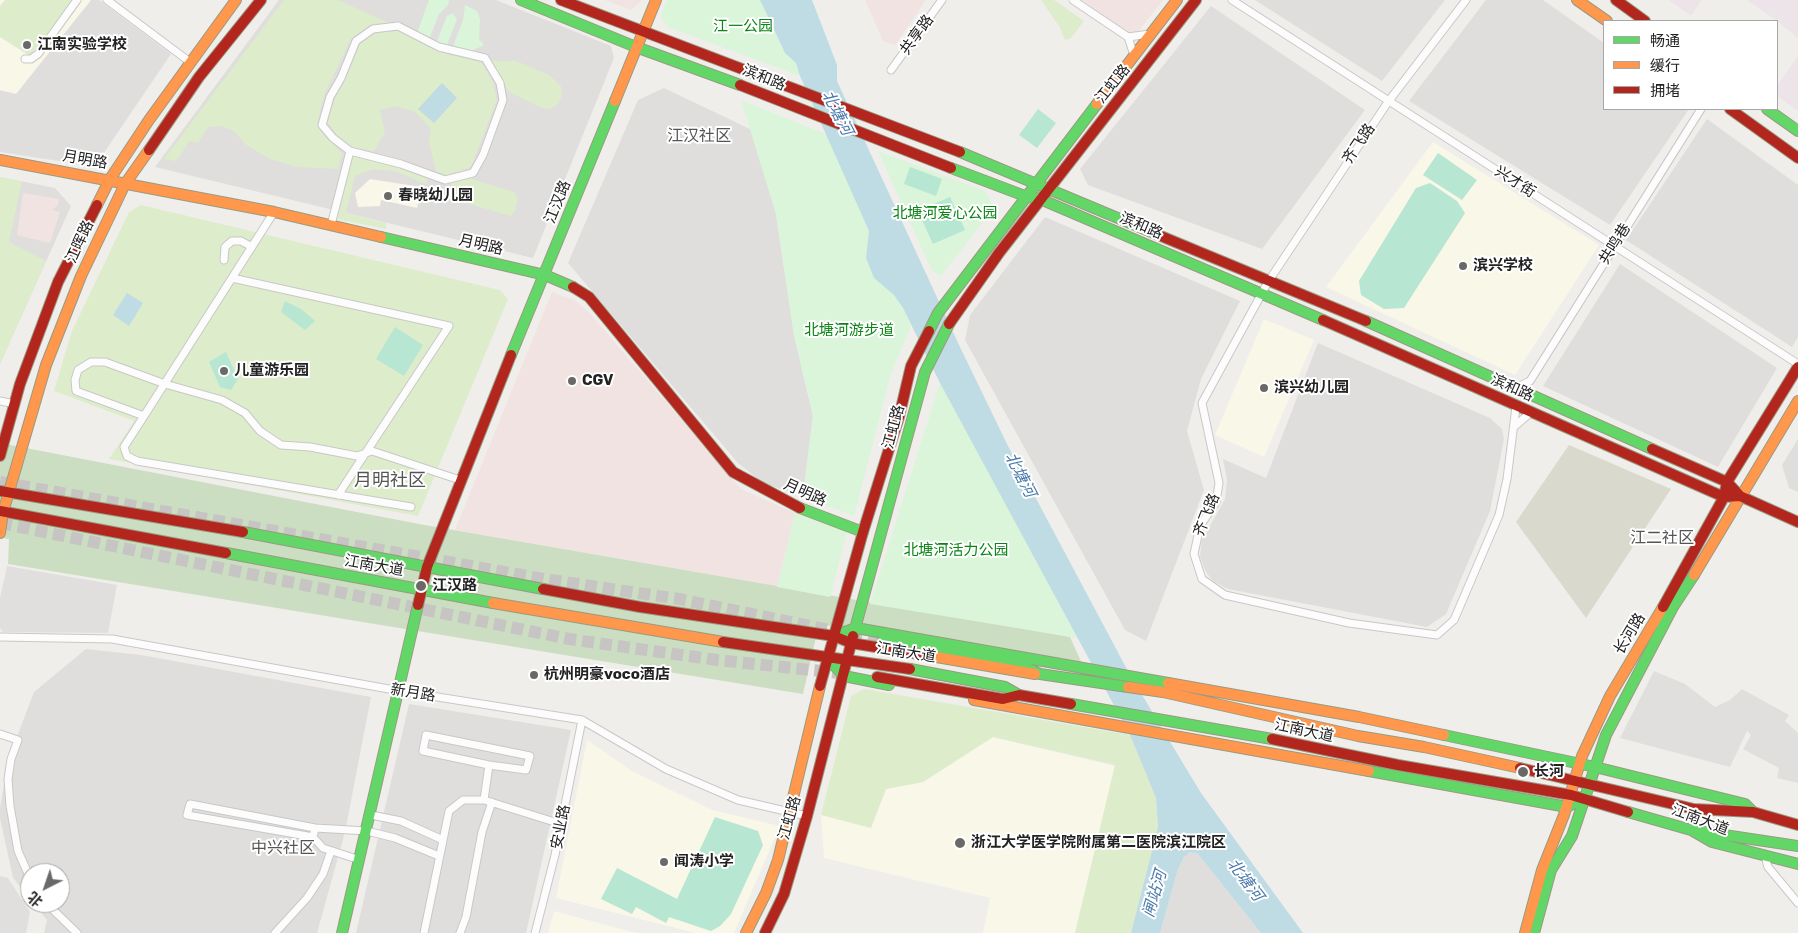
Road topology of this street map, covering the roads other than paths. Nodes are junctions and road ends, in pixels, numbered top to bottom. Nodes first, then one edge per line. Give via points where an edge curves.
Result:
1 (78, 0) edge
2 (108, 0) edge
3 (236, 0) edge
4 (261, 0) edge
5 (521, 0) edge
6 (561, 0) edge
7 (656, 0) edge
8 (942, 0) edge
9 (1073, 0) edge
10 (1177, 0) edge
11 (1196, 0) edge
12 (1232, 0) edge
13 (1466, 0) edge
14 (1577, 0) edge
15 (1616, 0) edge
16 (1606, 20) edge
17 (1644, 20) edge
18 (643, 30) junction
19 (1150, 34) junction
20 (1128, 36) junction
21 (636, 47) junction
22 (1134, 56) junction
23 (25, 59) dead end
24 (190, 62) junction
25 (891, 70) dead end
26 (1388, 102) junction
27 (1700, 110) edge
28 (1731, 110) edge
29 (1768, 110) edge
30 (1798, 131) edge
31 (350, 151) junction
32 (1798, 158) edge
33 (0, 160) edge
34 (110, 179) junction
35 (125, 184) junction
36 (1036, 184) junction
37 (1048, 189) junction
38 (1025, 196) junction
39 (1040, 199) junction
40 (274, 212) junction
41 (330, 225) junction
42 (1614, 245) junction
43 (252, 247) junction
44 (224, 260) dead end
45 (545, 275) junction
46 (232, 278) junction
47 (1268, 282) junction
48 (1261, 293) junction
49 (1798, 366) edge
50 (1530, 381) junction
51 (165, 384) junction
52 (1514, 389) junction
53 (1535, 398) junction
54 (0, 401) edge
55 (1798, 401) edge
56 (14, 404) junction
57 (1516, 407) junction
58 (1530, 413) junction
59 (144, 416) junction
60 (1515, 426) junction
61 (363, 454) junction
62 (0, 456) edge
63 (460, 480) junction
64 (1728, 482) junction
65 (5, 492) edge
66 (338, 494) junction
67 (1740, 496) junction
68 (1724, 497) junction
69 (411, 507) dead end
70 (2, 511) edge
71 (1798, 522) edge
72 (863, 532) junction
73 (0, 533) edge
74 (427, 567) junction
75 (422, 589) junction
76 (856, 628) junction
77 (834, 636) junction
78 (0, 637) edge
79 (883, 640) tunnel mouth
80 (851, 643) junction
81 (827, 658) junction
82 (848, 658) junction
83 (1040, 674) junction
84 (844, 676) junction
85 (877, 676) dead end
86 (400, 691) junction
87 (1019, 694) junction
88 (582, 720) junction
89 (1438, 733) junction
90 (0, 734) edge
91 (1433, 749) junction
92 (489, 765) junction
93 (1580, 765) junction
94 (1595, 767) junction
95 (1443, 778) junction
96 (1576, 780) junction
97 (1590, 783) junction
98 (1571, 795) junction
99 (1584, 798) junction
100 (484, 800) junction
101 (492, 802) junction
102 (1567, 807) junction
103 (1753, 812) junction
104 (791, 813) junction
105 (371, 815) junction
106 (807, 816) junction
107 (1781, 820) junction
108 (1798, 821) edge
109 (561, 824) junction
110 (1798, 826) edge
111 (315, 828) junction
112 (1691, 830) junction
113 (367, 831) junction
114 (313, 837) junction
115 (443, 840) junction
116 (1765, 840) junction
117 (1798, 846) edge
118 (331, 851) junction
119 (1798, 851) edge
120 (439, 856) junction
121 (1765, 856) junction
122 (360, 860) junction
123 (1782, 860) junction
124 (23, 863) edge
125 (1798, 864) edge
126 (1773, 872) junction
127 (1798, 903) edge
128 (56, 913) edge
129 (77, 933) edge
130 (275, 933) edge
131 (342, 933) edge
132 (424, 933) edge
133 (460, 933) edge
134 (535, 933) edge
135 (746, 933) edge
136 (765, 933) edge
137 (1526, 933) edge
138 (1534, 933) edge

1 - 23 street via 38,54
2 - 24 street
3 - 24 main road, 江晖路
4 - 35 main road, 江晖路 via 199,77
5 - 21 main road, 滨和路
6 - 18 main road, 滨和路
7 - 18 main road, 江汉路
8 - 25 street, 共享路
9 - 20 street
10 - 19 main road, 江虹路
11 - 37 main road, 江虹路
12 - 26 street, 兴才街
13 - 26 street, 齐飞路
14 - 16 main road
15 - 17 main road
18 - 21 main road, 江汉路
18 - 36 main road, 滨和路
19 - 20 street
19 - 22 main road, 江虹路
20 - 22 street
21 - 38 main road, 滨和路
21 - 45 main road, 江汉路
22 - 36 main road, 江虹路
24 - 34 main road, 江晖路
26 - 42 street, 兴才街
26 - 47 street, 齐飞路
27 - 42 street, 共鸣巷
28 - 32 main road
29 - 30 main road
31 - 31 street via 445,180 473,173 503,100 500,83 485,58 439,47 398,26 373,29 356,41 330,97 322,125
31 - 41 street
33 - 34 main road, 月明路
34 - 35 main road, 月明路
34 - 56 main road, 江晖路 via 58,282
35 - 40 main road, 月明路
35 - 65 main road, 江晖路 via 81,276 46,364
36 - 37 main road, 滨和路
36 - 38 main road, 江虹路
37 - 39 main road, 江虹路
37 - 47 main road, 滨和路
38 - 39 main road, 滨和路
38 - 72 main road, 江虹路 via 938,313 911,366 899,417
39 - 48 main road, 滨和路
39 - 76 main road, 江虹路 via 951,321 925,372
40 - 41 main road, 月明路
40 - 43 street
41 - 45 main road, 月明路
42 - 49 street, 兴才街
42 - 50 street, 共鸣巷
43 - 44 street via 241,241 232,241 225,247
43 - 46 street
45 - 63 main road, 江汉路
45 - 72 main road, 月明路 via 571,285 589,297 733,472 803,510
46 - 51 street
46 - 61 street via 449,326
47 - 48 street, 齐飞路
47 - 52 main road, 滨和路 via 1352,314
48 - 57 main road, 滨和路
48 - 60 street, 齐飞路 via 1202,402 1219,483 1216,502 1200,526 1194,554 1202,579 1225,595 1348,622 1437,635 1454,620 1499,515
49 - 64 main road, 长河路
50 - 52 street
50 - 53 street
51 - 59 street
51 - 59 street via 106,362 91,362 78,370 76,392
51 - 61 street via 222,400 245,413 260,431 281,445 357,456
52 - 53 main road, 滨和路
53 - 64 main road, 滨和路
54 - 56 street
55 - 67 main road, 长河路
56 - 62 main road, 江晖路
57 - 58 main road, 滨和路
57 - 60 street, 齐飞路
58 - 60 street
58 - 68 main road, 滨和路
59 - 66 street via 124,447 127,456 138,461
61 - 63 street via 372,452
61 - 66 street
63 - 74 main road, 江汉路
64 - 67 main road, 滨和路
64 - 68 main road, 长河路
65 - 70 main road, 江晖路
65 - 74 main road, 江南大道 via 202,524
66 - 69 street
67 - 68 main road, 滨和路
67 - 71 main road, 滨和路
67 - 94 main road, 长河路 via 1703,562 1672,607 1606,736
68 - 93 main road, 长河路 via 1610,696
70 - 73 main road, 江晖路
70 - 75 main road, 江南大道 via 209,552
72 - 77 main road, 江虹路
74 - 75 main road, 江汉路
74 - 77 main road, 江南大道 via 640,607
75 - 81 main road, 江南大道 via 582,619
75 - 86 main road, 江汉路
76 - 77 main road
76 - 80 main road, 江虹路
76 - 89 main road
77 - 80 main road, 江南大道
77 - 81 main road, 江虹路
78 - 86 street, 新月路 via 112,639
79 - 83 main road via 1012,661
80 - 82 main road, 江虹路
80 - 83 main road, 江南大道
81 - 82 main road, 江南大道
81 - 84 main road
81 - 104 main road, 江虹路
82 - 84 main road, 江虹路
82 - 87 main road, 江南大道 via 955,676 1005,687
83 - 91 main road, 江南大道 via 1163,692 1349,734
84 - 95 main road via 1241,748
84 - 106 main road, 江虹路
85 - 87 main road via 1003,699
86 - 88 street, 新月路
86 - 105 main road, 江汉路
87 - 95 main road, 江南大道 via 1242,733
88 - 104 street, 新月路 via 666,769 738,800
88 - 109 street, 安业路
89 - 91 main road
89 - 93 main road
90 - 124 street via 18,740 8,779 18,851
91 - 96 main road, 江南大道
92 - 92 street via 526,770 530,756 426,735 423,751
92 - 100 street
93 - 94 main road
93 - 96 main road, 长河路
94 - 97 main road, 长河路
94 - 103 main road via 1745,804
95 - 98 main road, 江南大道
95 - 102 main road
96 - 97 main road, 江南大道
96 - 98 main road, 长河路
97 - 99 main road, 长河路
97 - 103 main road, 江南大道 via 1694,809
98 - 99 main road, 江南大道
98 - 102 main road, 长河路
99 - 102 main road
99 - 112 main road, 江南大道
99 - 138 main road, 长河路 via 1572,836 1551,870
100 - 101 street
100 - 115 street via 463,800 449,811
101 - 109 street
101 - 133 street via 482,832
102 - 137 main road, 长河路 via 1542,870
103 - 107 main road, 江南大道
104 - 106 street, 新月路
104 - 135 main road, 江虹路 via 766,893
105 - 113 main road, 江汉路
105 - 115 street via 401,821
106 - 136 main road, 江虹路 via 784,894
107 - 108 main road, 江南大道
107 - 110 main road
109 - 134 street, 安业路
111 - 113 street
111 - 114 street
111 - 114 street via 190,804 187,815
112 - 116 main road
112 - 121 main road, 江南大道 via 1712,842
113 - 120 street via 395,838
113 - 122 main road, 江汉路
114 - 118 street via 323,848
115 - 120 street
116 - 117 main road
116 - 119 main road
118 - 122 street
118 - 130 street via 323,874 307,898
120 - 132 street
121 - 123 main road, 江南大道
121 - 126 street
122 - 131 main road, 江汉路
123 - 125 main road, 江南大道
123 - 126 street
126 - 127 street
128 - 129 street

